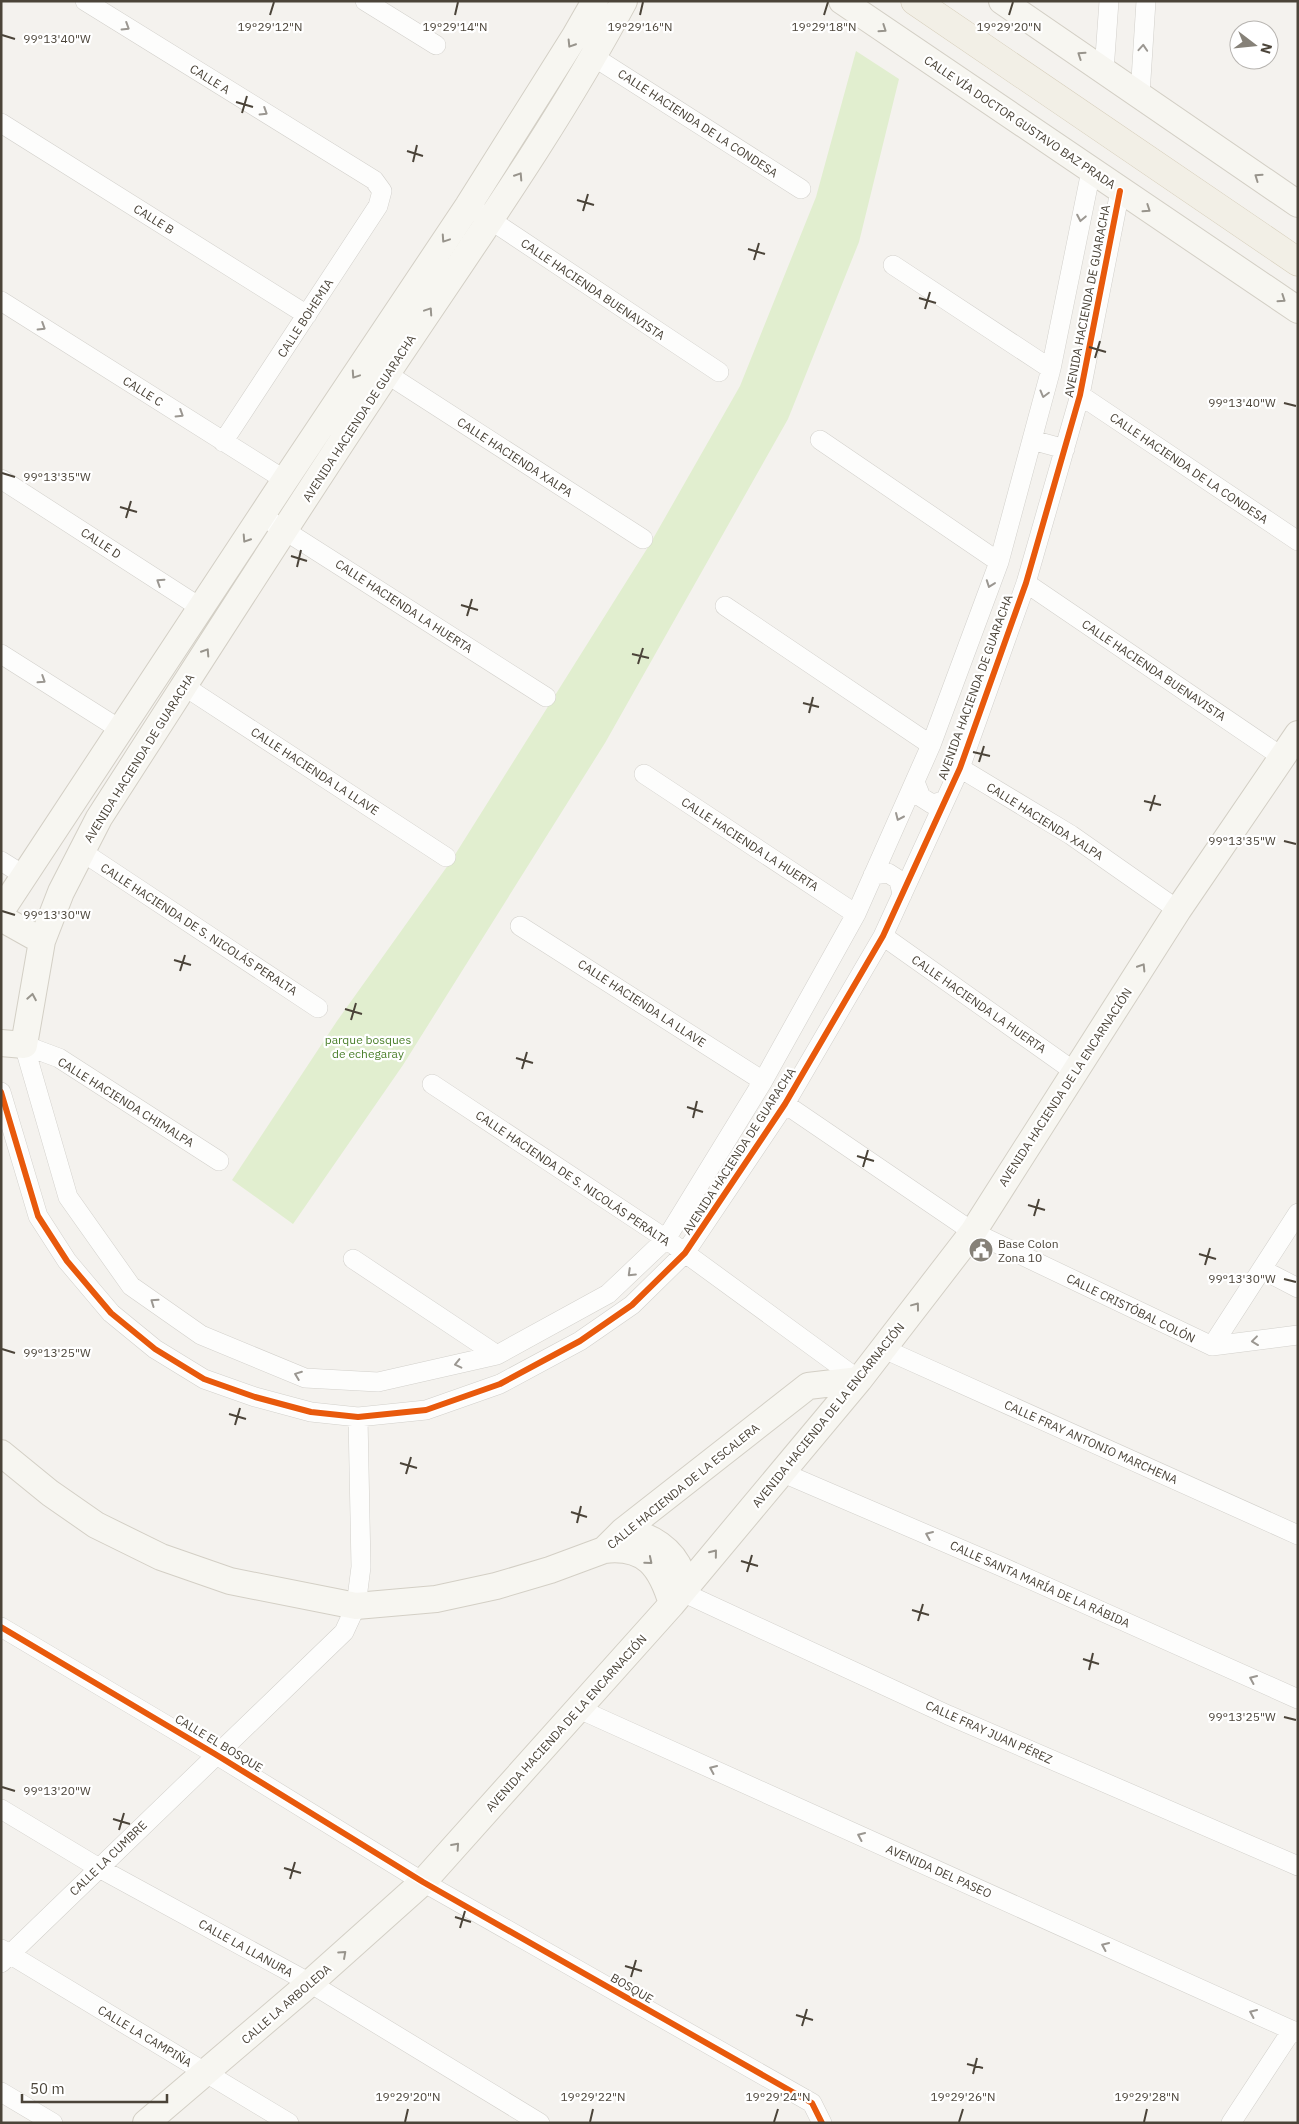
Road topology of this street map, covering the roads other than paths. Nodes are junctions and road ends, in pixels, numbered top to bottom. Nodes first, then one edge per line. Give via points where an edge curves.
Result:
1 (85, 1) edge
2 (366, 1) edge
3 (595, 1) edge
4 (624, 1) edge
5 (842, 1) edge
6 (914, 1) edge
7 (1002, 1) edge
8 (1109, 1) edge
9 (1146, 1) edge
10 (436, 45) dead end
11 (594, 58) junction
12 (1104, 71) junction
13 (1140, 95) junction
14 (1, 123) edge
15 (1091, 170) junction
16 (801, 189) dead end
17 (1120, 191) junction
18 (382, 192) joint
19 (1298, 204) edge
20 (468, 206) junction
21 (490, 220) junction
22 (1298, 262) edge
23 (893, 265) dead end
24 (1, 301) edge
25 (1298, 310) edge
26 (308, 315) junction
27 (1051, 369) junction
28 (719, 372) dead end
29 (386, 374) junction
30 (1080, 395) junction
31 (820, 440) dead end
32 (1032, 440) junction
33 (223, 442) junction
34 (1065, 449) junction
35 (1, 479) edge
36 (285, 480) junction
37 (262, 516) junction
38 (285, 530) junction
39 (643, 539) dead end
40 (1298, 542) edge
41 (999, 562) junction
42 (1026, 583) junction
43 (725, 606) dead end
44 (201, 608) junction
45 (1, 654) edge
46 (184, 686) junction
47 (546, 697) dead end
48 (121, 730) junction
49 (1298, 734) edge
50 (931, 745) junction
51 (1282, 757) junction
52 (960, 768) junction
53 (644, 774) dead end
54 (915, 782) junction
55 (944, 801) junction
56 (74, 802) junction
57 (99, 818) junction
58 (81, 851) junction
59 (446, 857) dead end
60 (1, 861) edge
61 (873, 875) junction
62 (25, 876) junction
63 (902, 895) junction
64 (1178, 910) junction
65 (1, 911) edge
66 (856, 914) junction
67 (1, 918) edge
68 (520, 926) dead end
69 (883, 936) junction
70 (42, 941) junction
71 (318, 1008) dead end
72 (13, 1044) edge
73 (1075, 1072) junction
74 (764, 1081) junction
75 (432, 1084) dead end
76 (1, 1092) edge
77 (785, 1104) junction
78 (220, 1161) dead end
79 (1298, 1213) edge
80 (973, 1232) junction
81 (666, 1239) junction
82 (685, 1253) junction
83 (353, 1259) dead end
84 (1263, 1270) junction
85 (1298, 1288) edge
86 (1298, 1335) edge
87 (1212, 1346) junction
88 (884, 1349) junction
89 (497, 1355) junction
90 (859, 1380) junction
91 (358, 1417) junction
92 (1, 1453) edge
93 (781, 1472) junction
94 (623, 1532) junction
95 (1298, 1535) edge
96 (604, 1550) junction
97 (677, 1598) junction
98 (356, 1606) junction
99 (1, 1626) edge
100 (1298, 1699) edge
101 (579, 1709) junction
102 (216, 1754) junction
103 (1, 1809) edge
104 (1298, 1866) edge
105 (99, 1868) junction
106 (423, 1882) junction
107 (4, 1955) edge
108 (310, 1983) junction
109 (1295, 2031) edge
110 (206, 2073) junction
111 (1, 2092) edge
112 (822, 2122) edge
113 (53, 2123) edge
114 (146, 2123) edge
115 (289, 2123) edge
116 (540, 2123) edge
117 (1231, 2123) edge

1 -> 18 street, CALLE A via 374,180
2 - 10 street
3 -> 20 main road
4 - 11 main road, AVENIDA HACIENDA DE GUARACHA
5 -> 15 main road, CALLE VÍA DOCTOR GUSTAVO BAZ PRADA
6 - 22 main road
12 -> 7 main road
8 - 12 street
13 -> 9 street
11 - 16 street, CALLE HACIENDA DE LA CONDESA
21 -> 11 main road, AVENIDA HACIENDA DE GUARACHA
12 - 13 main road
19 -> 13 main road
14 - 26 street, CALLE B
15 - 17 main road, CALLE VÍA DOCTOR GUSTAVO BAZ PRADA
15 -> 27 street, AVENIDA HACIENDA DE GUARACHA
17 -> 25 main road, CALLE VÍA DOCTOR GUSTAVO BAZ PRADA
17 - 30 street, AVENIDA HACIENDA DE GUARACHA
18 - 26 street, CALLE BOHEMIA via 378,206
20 - 21 street, CALLE HACIENDA BUENAVISTA
20 -> 36 main road
21 - 28 street, CALLE HACIENDA BUENAVISTA
29 -> 21 main road, AVENIDA HACIENDA DE GUARACHA
23 - 27 street
24 -> 33 street, CALLE C
26 - 33 street, CALLE BOHEMIA
27 -> 32 street, AVENIDA HACIENDA DE GUARACHA
29 - 38 main road, AVENIDA HACIENDA DE GUARACHA
29 - 39 street, CALLE HACIENDA XALPA
30 - 34 street, AVENIDA HACIENDA DE GUARACHA
30 - 40 street, CALLE HACIENDA DE LA CONDESA
31 - 41 street
32 - 34 street
32 - 41 street, AVENIDA HACIENDA DE GUARACHA
33 - 36 street, CALLE C
34 - 42 street, AVENIDA HACIENDA DE GUARACHA
44 -> 35 street, CALLE D
36 - 37 main road
37 - 38 street, CALLE HACIENDA LA HUERTA
37 -> 44 main road
46 -> 38 main road, AVENIDA HACIENDA DE GUARACHA
38 - 47 street, CALLE HACIENDA LA HUERTA
41 -> 50 street, AVENIDA HACIENDA DE GUARACHA
42 - 51 street, CALLE HACIENDA BUENAVISTA
42 - 52 street, AVENIDA HACIENDA DE GUARACHA
43 - 50 street
44 - 48 main road
45 -> 48 street
46 - 57 main road, AVENIDA HACIENDA DE GUARACHA
46 - 59 street, CALLE HACIENDA LA LLAVE
48 - 56 main road
49 - 51 main road, AVENIDA HACIENDA DE LA ENCARNACIÓN
50 - 54 street, AVENIDA HACIENDA DE GUARACHA
51 - 64 main road, AVENIDA HACIENDA DE LA ENCARNACIÓN
52 - 55 street, AVENIDA HACIENDA DE GUARACHA
52 - 64 street, CALLE HACIENDA XALPA via 1071,835
53 - 66 street, CALLE HACIENDA LA HUERTA
54 - 55 street via 921,797 932,804
54 -> 61 street, AVENIDA HACIENDA DE GUARACHA
55 - 63 street, AVENIDA HACIENDA DE GUARACHA
56 - 57 main road
56 - 62 main road
57 - 58 main road, AVENIDA HACIENDA DE GUARACHA
58 - 70 main road, AVENIDA HACIENDA DE GUARACHA via 60,892
58 - 71 street, CALLE HACIENDA DE S. NICOLÁS PERALTA
60 - 62 street
61 - 63 street via 888,873 899,880
61 - 66 street, AVENIDA HACIENDA DE GUARACHA
62 - 65 main road
63 - 69 street, AVENIDA HACIENDA DE GUARACHA
73 -> 64 main road, AVENIDA HACIENDA DE LA ENCARNACIÓN
66 - 74 street, AVENIDA HACIENDA DE GUARACHA
67 - 70 main road
68 - 74 street, CALLE HACIENDA LA LLAVE
69 - 73 street, CALLE HACIENDA LA HUERTA
69 - 77 street, AVENIDA HACIENDA DE GUARACHA
72 -> 70 main road, AVENIDA HACIENDA DE GUARACHA
72 - 78 street, CALLE HACIENDA CHIMALPA via 59,1058
89 -> 72 street, AVENIDA HACIENDA DE GUARACHA via 378,1382 305,1378 201,1335 132,1286 68,1197
73 - 80 main road, AVENIDA HACIENDA DE LA ENCARNACIÓN
74 - 81 street, AVENIDA HACIENDA DE GUARACHA
75 - 81 street, CALLE HACIENDA DE S. NICOLÁS PERALTA
76 - 91 street, AVENIDA HACIENDA DE GUARACHA via 38,1216 66,1261 111,1314 155,1350 204,1379 311,1412
77 - 80 street
77 - 82 street, AVENIDA HACIENDA DE GUARACHA
79 - 84 street
80 - 87 street, CALLE CRISTÓBAL COLÓN
88 -> 80 main road, AVENIDA HACIENDA DE LA ENCARNACIÓN
81 - 82 street, CALLE HACIENDA DE S. NICOLÁS PERALTA
81 -> 89 street, AVENIDA HACIENDA DE GUARACHA via 608,1294
82 - 90 street, CALLE HACIENDA DE S. NICOLÁS PERALTA
82 - 91 street, AVENIDA HACIENDA DE GUARACHA via 632,1305 580,1341 500,1384 426,1410
83 - 89 street
84 - 85 street
84 - 87 street
86 -> 87 street
88 - 90 main road, AVENIDA HACIENDA DE LA ENCARNACIÓN
88 - 95 street, CALLE FRAY ANTONIO MARCHENA
90 - 93 main road, AVENIDA HACIENDA DE LA ENCARNACIÓN
90 - 94 main road, CALLE HACIENDA DE LA ESCALERA via 808,1386
91 - 98 street, CALLE LA CUMBRE via 361,1567
92 - 98 main road, CALLE HACIENDA DE LA ESCALERA via 50,1493 96,1524 161,1557 230,1581
97 -> 93 main road, AVENIDA HACIENDA DE LA ENCARNACIÓN
100 -> 93 street, CALLE SANTA MARÍA DE LA RÁBIDA
94 - 96 main road, CALLE HACIENDA DE LA ESCALERA
94 - 97 main road via 644,1536 670,1555 682,1573
96 -> 97 main road via 619,1548 647,1558
96 - 98 main road, CALLE HACIENDA DE LA ESCALERA via 496,1586 436,1599
97 - 101 main road, AVENIDA HACIENDA DE LA ENCARNACIÓN
97 - 104 street, CALLE FRAY JUAN PÉREZ
98 - 102 street, CALLE LA CUMBRE via 344,1632
99 - 102 street, CALLE EL BOSQUE
106 -> 101 main road, AVENIDA HACIENDA DE LA ENCARNACIÓN
109 -> 101 street, AVENIDA DEL PASEO
102 - 105 street, CALLE LA CUMBRE
102 - 106 street, CALLE EL BOSQUE
103 - 105 street, CALLE LA LLANURA
105 - 107 street, CALLE LA CUMBRE
105 - 108 street, CALLE LA LLANURA
108 -> 106 main road, CALLE LA ARBOLEDA
106 - 112 street, BOSQUE via 812,2102
107 - 110 street, CALLE LA CAMPIÑA
108 - 110 main road, CALLE LA ARBOLEDA
108 - 116 street, CALLE LA LLANURA
109 - 117 street
110 - 114 main road, CALLE LA ARBOLEDA
110 - 115 street, CALLE LA CAMPIÑA
111 - 113 street

